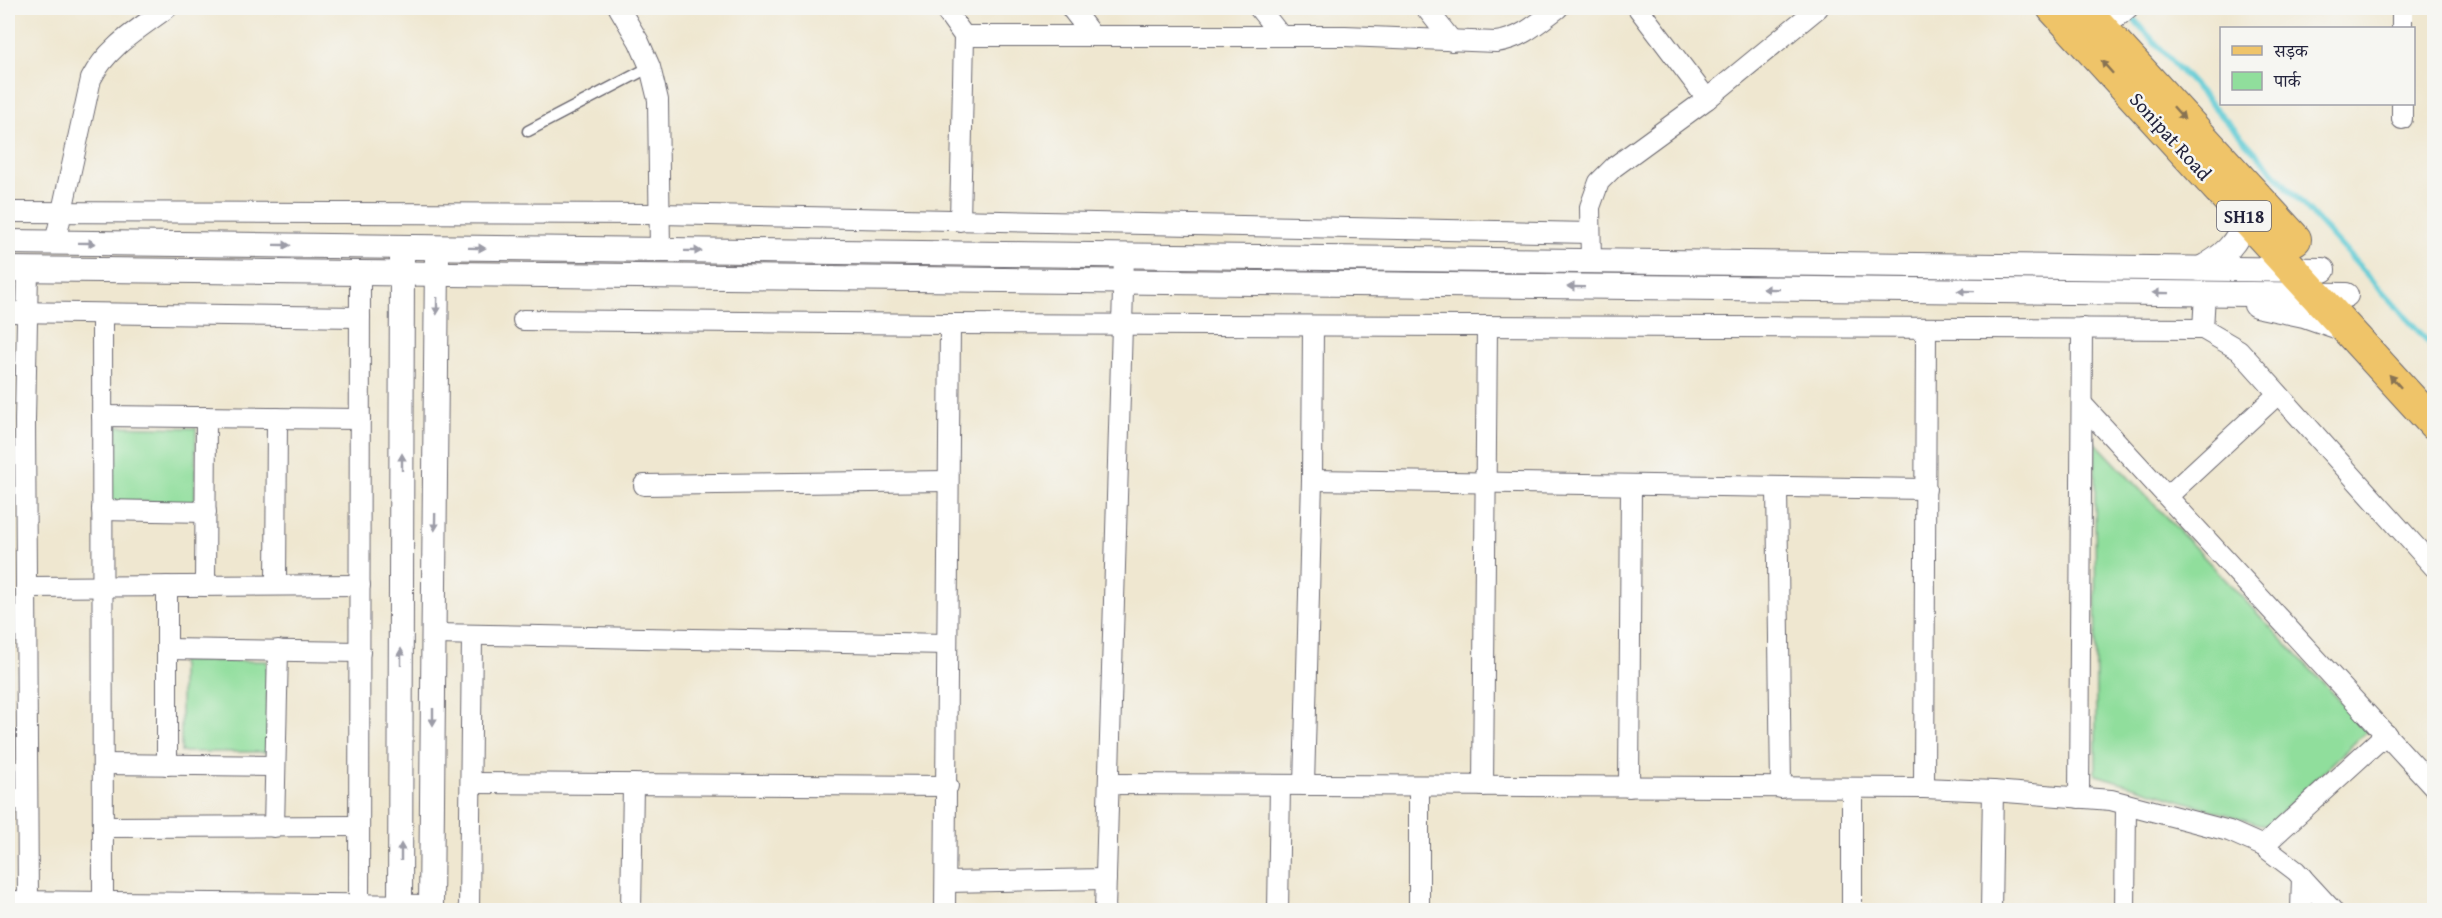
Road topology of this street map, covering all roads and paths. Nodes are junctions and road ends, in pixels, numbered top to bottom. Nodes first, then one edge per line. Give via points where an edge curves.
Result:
1 (168, 8) edge
2 (619, 8) edge
3 (944, 8) edge
4 (1071, 8) edge
5 (1259, 8) edge
6 (1426, 8) edge
7 (1558, 8) edge
8 (1638, 8) edge
9 (1818, 8) edge
10 (2053, 8) edge
11 (2402, 8) edge
12 (2104, 20) edge
13 (2402, 27) edge
14 (1091, 34) junction
15 (964, 36) junction
16 (1281, 36) junction
17 (1452, 40) junction
18 (650, 67) junction
19 (1707, 99) junction
20 (528, 131) dead end
21 (8, 212) edge
22 (61, 212) junction
23 (659, 214) junction
24 (2245, 218) junction
25 (960, 220) junction
26 (1590, 233) junction
27 (8, 242) edge
28 (55, 243) junction
29 (402, 247) junction
30 (437, 248) junction
31 (660, 250) junction
32 (1124, 256) junction
33 (1591, 262) junction
34 (2200, 269) junction
35 (18, 270) edge
36 (360, 273) junction
37 (402, 274) junction
38 (437, 274) junction
39 (1123, 282) junction
40 (2320, 283) junction
41 (2205, 294) junction
42 (8, 312) edge
43 (27, 313) junction
44 (102, 314) junction
45 (360, 316) junction
46 (524, 320) dead end
47 (950, 324) junction
48 (1122, 325) junction
49 (1313, 326) junction
50 (1487, 326) junction
51 (1926, 328) junction
52 (2082, 328) junction
53 (2203, 329) junction
54 (2349, 331) junction
55 (2434, 393) edge
56 (2278, 394) junction
57 (2082, 404) junction
58 (102, 416) junction
59 (206, 417) junction
60 (277, 418) junction
61 (360, 419) junction
62 (16, 420) edge
63 (2434, 424) edge
64 (1312, 480) junction
65 (948, 482) junction
66 (1486, 483) junction
67 (644, 485) dead end
68 (1631, 485) junction
69 (1778, 487) junction
70 (1926, 489) junction
71 (17, 492) edge
72 (2168, 496) junction
73 (102, 510) junction
74 (206, 512) junction
75 (2434, 567) edge
76 (276, 585) junction
77 (360, 585) junction
78 (102, 586) junction
79 (167, 586) junction
80 (205, 586) junction
81 (26, 587) junction
82 (434, 634) junction
83 (472, 635) junction
84 (946, 644) junction
85 (167, 649) junction
86 (278, 650) junction
87 (360, 652) junction
88 (2386, 734) junction
89 (103, 764) junction
90 (167, 765) junction
91 (275, 766) junction
92 (471, 783) junction
93 (633, 784) junction
94 (1109, 784) junction
95 (1280, 785) junction
96 (1304, 785) junction
97 (948, 786) junction
98 (1419, 786) junction
99 (1483, 786) junction
100 (1629, 787) junction
101 (2434, 787) edge
102 (1780, 788) junction
103 (1852, 788) junction
104 (1924, 788) junction
105 (1993, 791) junction
106 (2079, 798) junction
107 (8, 799) edge
108 (27, 799) junction
109 (2126, 804) junction
110 (274, 826) junction
111 (359, 826) junction
112 (103, 827) junction
113 (2263, 846) junction
114 (2302, 877) junction
115 (1106, 879) junction
116 (946, 882) junction
117 (8, 901) edge
118 (28, 902) junction
119 (103, 902) junction
120 (211, 907) edge
121 (277, 907) edge
122 (359, 907) edge
123 (400, 908) edge
124 (431, 908) edge
125 (469, 910) edge
126 (631, 910) edge
127 (945, 910) edge
128 (1105, 910) edge
129 (1278, 910) edge
130 (1419, 910) edge
131 (1852, 910) edge
132 (1991, 910) edge
133 (2125, 910) edge
134 (2301, 910) edge
135 (2332, 910) edge

1 - 22 street via 110,50 98,64 87,95
2 - 18 street
3 - 15 street
4 - 14 street
5 - 16 street
6 - 17 street
7 - 17 street via 1510,40
8 - 19 street
9 - 19 street
10 - 12 main road, Sonipat Road / SH18
11 - 13 street
24 -> 12 main road, Sonipat Road / SH18
12 -> 40 main road, Sonipat Road / SH18
14 - 15 street
14 - 16 street
15 - 25 street
16 - 17 street
18 - 20 lane
18 - 23 street via 658,100
19 - 26 street via 1614,167 1599,183 1590,207
21 - 22 street
22 - 23 street
22 - 28 street
23 - 25 street
23 - 31 street
24 - 34 street via 2241,233 2223,256
24 - 40 main road, Sonipat Road / SH18
25 - 26 street
26 - 33 street
27 - 28 street
28 -> 29 street
29 - 30 street
29 - 37 street
30 -> 31 street
30 - 38 street
31 -> 32 street
32 - 33 street
32 - 39 street
33 - 34 street
34 - 40 street
35 - 36 street
35 - 43 street
36 - 37 street
36 - 45 street
37 - 38 street
123 -> 37 street
38 - 39 street
38 -> 82 street
41 -> 39 street
39 - 48 street
40 - 41 street
40 - 54 main road, Sonipat Road / SH18
40 - 55 main road, Sonipat Road / SH18
41 - 53 street
41 - 54 street via 2304,315
42 - 43 street
43 - 44 street
43 - 62 street
44 - 45 street
44 - 58 street
45 - 61 street
46 - 47 street
47 - 48 street
47 - 65 street
48 - 49 street
48 - 94 street
49 - 50 street
49 - 64 street
50 - 51 street
50 - 66 street
51 - 52 street
51 - 70 street
52 - 53 street
52 - 57 street
53 - 56 street via 2239,350
63 -> 54 main road, Sonipat Road / SH18
56 - 72 street
56 - 75 street
57 - 72 street
57 - 106 street
58 - 59 street
58 - 73 street
59 - 60 street
59 - 74 street
60 - 61 street
60 - 76 street
61 - 77 street
62 - 71 street
64 - 66 street
64 - 96 street
65 - 67 street
65 - 84 street
66 - 68 street
66 - 99 street
68 - 69 street
68 - 100 street
69 - 70 street
69 - 102 street
70 - 104 street
71 - 81 street
72 - 88 street
73 - 74 street
73 - 78 street
74 - 80 street
76 - 77 street
76 - 80 street
77 - 87 street
78 - 79 street
78 - 81 street
78 - 89 street
79 - 80 street
79 - 85 street
81 - 108 street
82 - 83 street
82 -> 124 street
83 - 84 street
83 - 92 street
84 - 97 street
85 - 86 street
85 - 90 street
86 - 87 street
86 - 91 street
87 - 111 street
88 - 101 street
88 - 113 street
89 - 90 street
89 - 112 street
90 - 91 street
91 - 110 street
92 - 93 street
92 - 125 street
93 - 97 street
93 - 126 street
94 - 95 street
94 - 115 street
95 - 96 street
95 - 129 street
96 - 98 street
97 - 116 street
98 - 99 street
98 - 130 street
99 - 100 street
100 - 102 street
102 - 103 street
103 - 104 street
103 - 131 street
104 - 105 street
105 - 106 street
105 - 132 street
106 - 109 street
107 - 108 street
108 - 118 street
109 - 113 street via 2229,831
109 - 133 street
110 - 111 street
110 - 112 street
111 - 122 street
112 - 119 street
113 - 114 street
114 - 134 street
114 - 135 street
115 - 116 street
115 - 128 street
116 - 127 street
117 - 118 street
118 - 119 street
119 - 120 street
120 - 121 street
121 - 122 street
122 - 123 street
123 - 124 street

